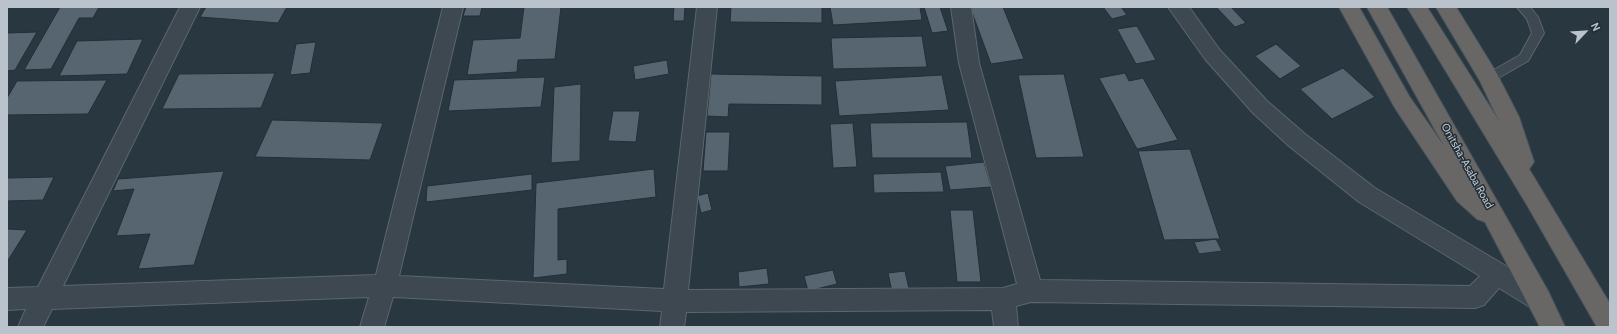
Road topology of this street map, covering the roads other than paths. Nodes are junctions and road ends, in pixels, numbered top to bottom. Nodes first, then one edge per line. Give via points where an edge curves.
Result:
1 (190, 7) edge
2 (453, 7) edge
3 (707, 7) edge
4 (961, 7) edge
5 (1178, 7) edge
6 (1349, 7) edge
7 (1377, 7) edge
8 (1418, 7) edge
9 (1446, 7) edge
10 (1523, 7) edge
11 (1489, 78) junction
12 (1535, 198) junction
13 (1498, 223) junction
14 (1497, 274) junction
15 (385, 286) junction
16 (1031, 291) junction
17 (45, 297) junction
18 (7, 299) edge
19 (1003, 299) junction
20 (1539, 299) junction
21 (674, 301) junction
22 (30, 327) edge
23 (372, 327) edge
24 (672, 327) edge
25 (1006, 327) edge
26 (1553, 327) edge
27 (1610, 327) edge

1 - 17 street
2 - 15 street
3 - 21 street
4 - 16 street via 969,63
5 - 14 street via 1212,54 1260,107 1297,140 1367,195
6 - 13 highway via 1402,102 1465,194
7 - 13 highway, Onitsha-Asaba Road
8 - 12 highway
9 - 11 highway
10 - 11 lane via 1532,17 1538,33 1524,58
11 - 12 highway via 1508,117
12 - 27 highway
13 - 20 highway, Onitsha-Asaba Road
14 - 16 street via 1475,297
14 - 20 street
15 - 17 street
15 - 21 street
15 - 23 street
16 - 19 street
17 - 18 street
17 - 22 street
19 - 21 street
19 - 25 street
20 - 26 highway, Onitsha-Asaba Road
21 - 24 street

